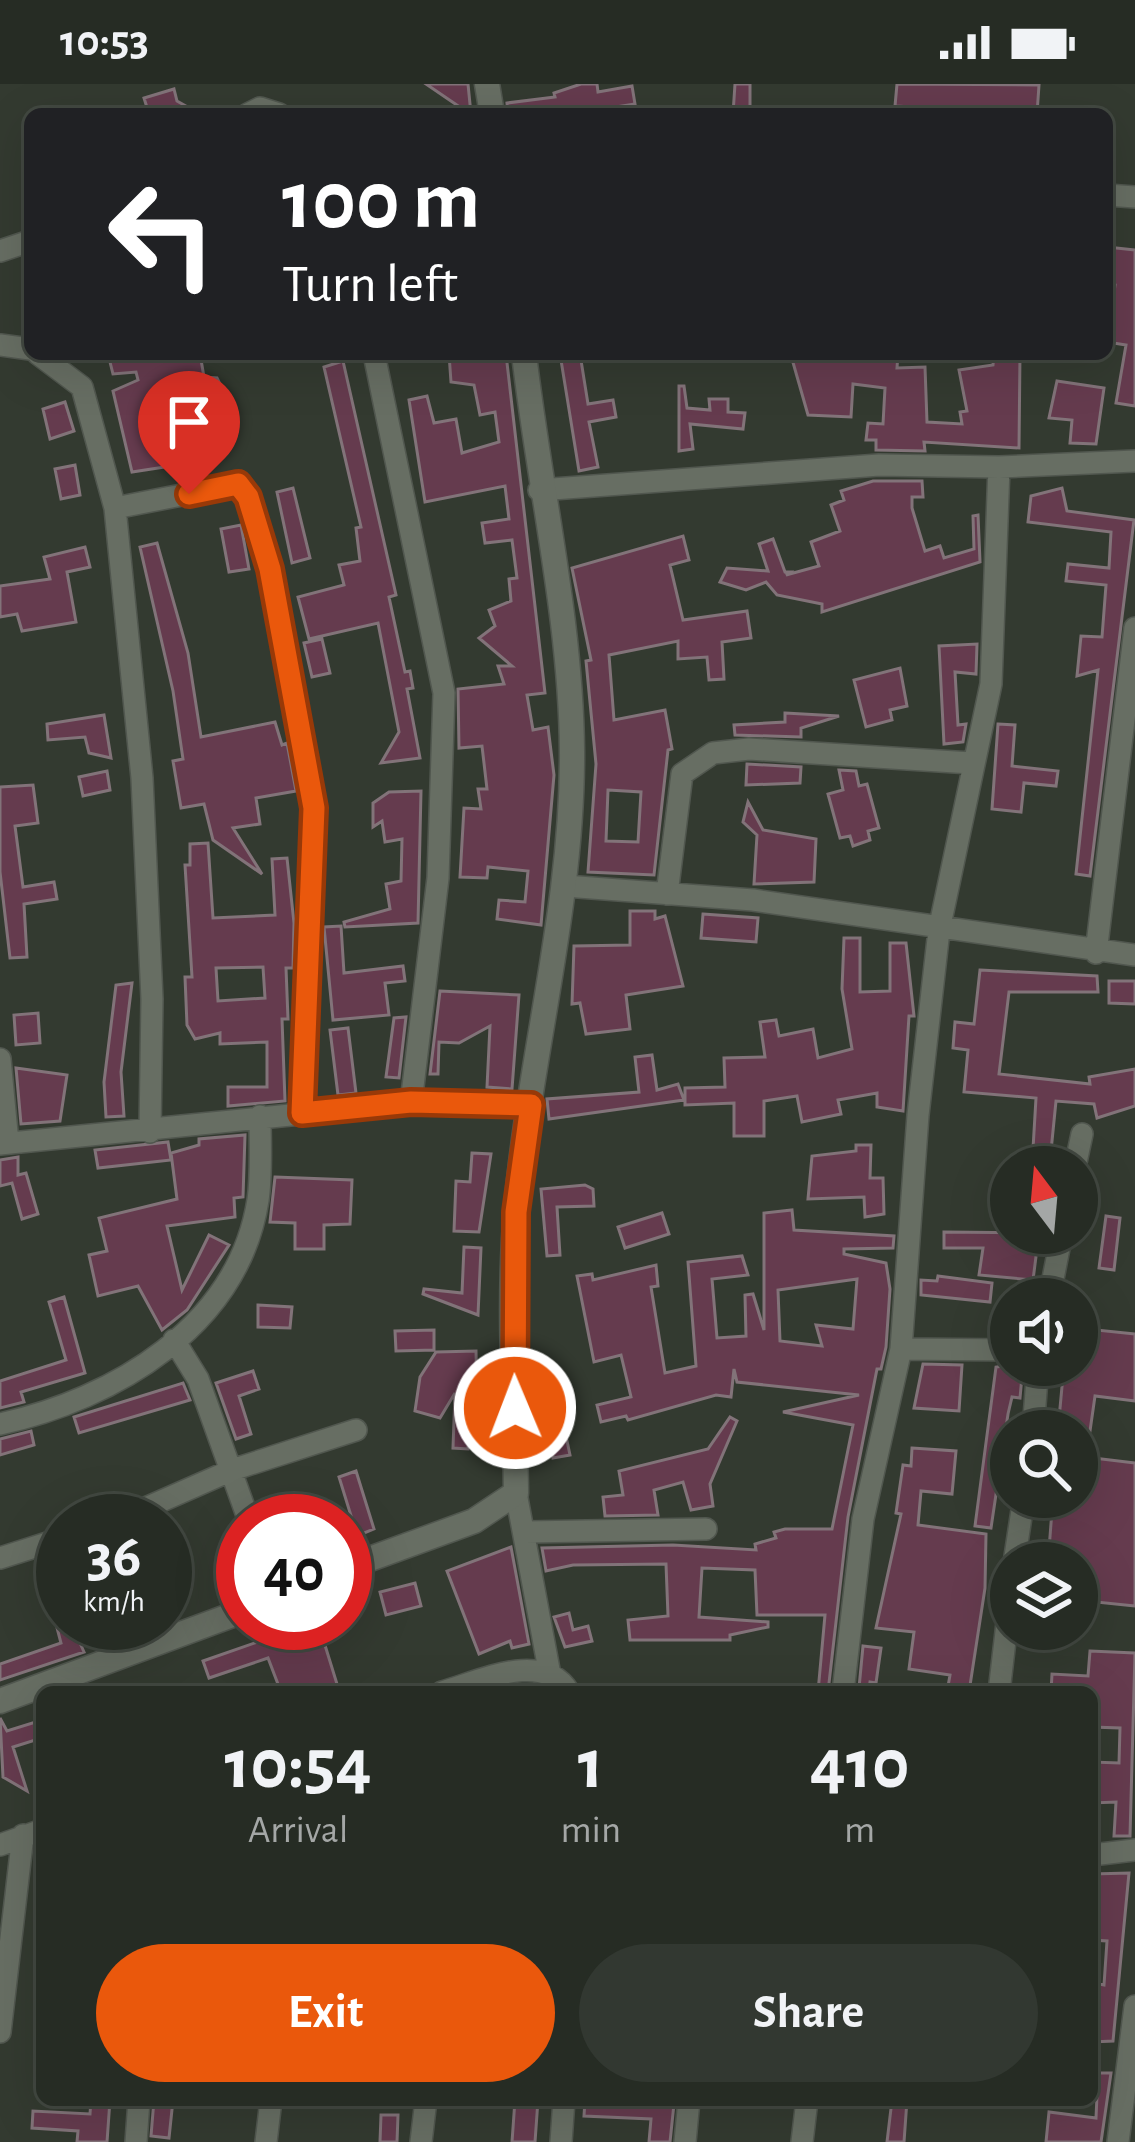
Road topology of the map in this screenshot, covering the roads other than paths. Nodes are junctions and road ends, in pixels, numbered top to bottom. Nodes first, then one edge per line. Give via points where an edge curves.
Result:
1 (46, 360) edge
2 (375, 360) edge
3 (525, 360) edge
4 (1135, 461) edge
5 (999, 467) junction
6 (539, 490) junction
7 (115, 508) junction
8 (1135, 628) edge
9 (971, 763) junction
10 (565, 886) junction
11 (667, 894) junction
12 (939, 929) junction
13 (1096, 953) junction
14 (1135, 955) edge
15 (0, 1060) edge
16 (411, 1102) junction
17 (531, 1105) junction
18 (302, 1113) junction
19 (260, 1116) junction
20 (150, 1132) junction
21 (1082, 1134) dead end
22 (4, 1144) edge
23 (1079, 1146) edge
24 (174, 1340) junction
25 (901, 1349) junction
26 (990, 1350) edge
27 (0, 1424) edge
28 (356, 1430) dead end
29 (232, 1470) junction
30 (516, 1493) junction
31 (177, 1494) edge
32 (240, 1494) edge
33 (706, 1529) dead end
34 (526, 1532) junction
35 (36, 1547) edge
36 (0, 1558) edge
37 (372, 1558) edge
38 (216, 1621) edge
39 (1004, 1650) edge
40 (550, 1675) junction
41 (40, 1686) edge
42 (462, 1686) edge
43 (562, 1686) edge
44 (844, 1686) edge
45 (1000, 1686) edge
46 (36, 1688) edge
47 (0, 1701) edge
48 (32, 1832) edge
49 (0, 1845) edge
50 (1135, 1850) edge
51 (1098, 1854) edge
52 (1135, 2006) edge
53 (0, 2032) edge
54 (139, 2106) edge
55 (270, 2106) edge
56 (425, 2106) edge
57 (564, 2106) edge
58 (688, 2106) edge
59 (806, 2106) edge
60 (136, 2142) edge
61 (266, 2142) edge
62 (422, 2142) edge
63 (561, 2142) edge
64 (685, 2142) edge
65 (802, 2142) edge
66 (1118, 2142) edge

1 - 7 street via 82,387
2 - 16 street via 443,693 439,860
3 - 6 street
4 - 5 street
5 - 6 street via 879,465
5 - 9 street via 992,684
6 - 10 street via 566,646 572,750
7 - 18 street via 238,484 254,515 314,808
7 - 20 street via 142,778
8 - 13 street
9 - 11 street via 712,753 682,774
9 - 12 street
10 - 11 street
10 - 17 street
11 - 12 street
12 - 13 street
12 - 25 street
13 - 14 street
15 - 22 street
16 - 17 street
16 - 18 street
17 - 30 street via 516,1212
18 - 19 street
19 - 20 street
19 - 24 street via 258,1201 239,1261 209,1312
20 - 22 street
21 - 23 street
24 - 27 street via 136,1372 57,1411
24 - 29 street via 198,1379
25 - 26 street
25 - 44 street via 863,1519
28 - 29 street
29 - 31 street
29 - 32 street
30 - 34 street
30 - 37 street via 474,1521
33 - 34 street
34 - 40 street
35 - 36 street
38 - 41 street
39 - 45 street
40 - 42 street via 519,1669
40 - 43 street
46 - 47 street
48 - 49 street
48 - 53 street
50 - 51 street
52 - 66 street
54 - 60 street
55 - 61 street
56 - 62 street
57 - 63 street
58 - 64 street
59 - 65 street

